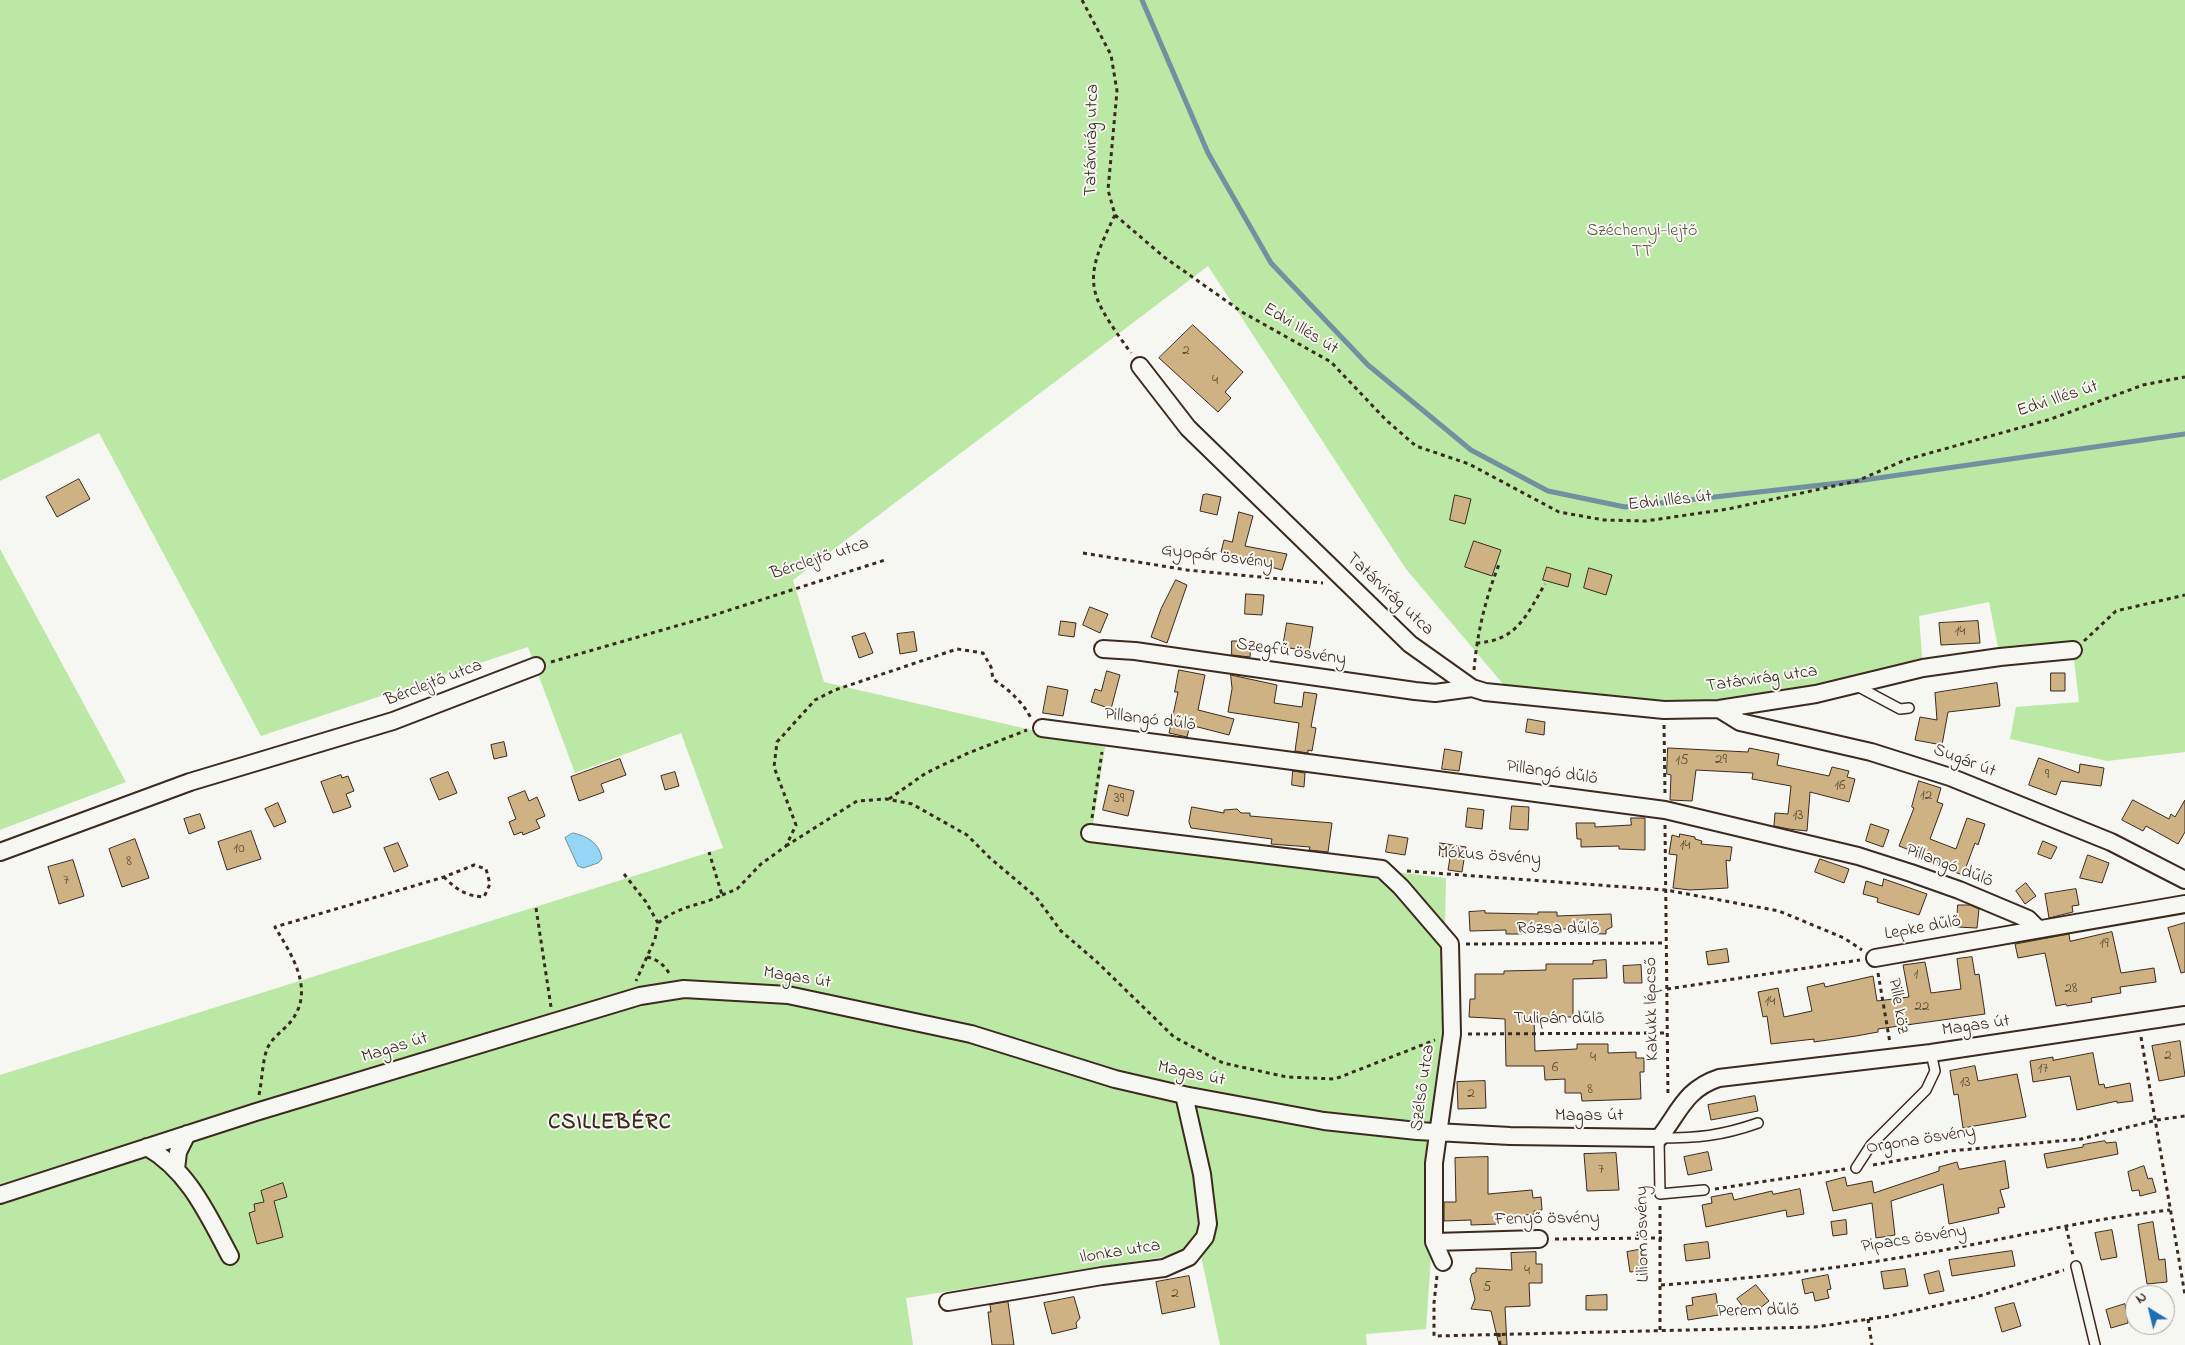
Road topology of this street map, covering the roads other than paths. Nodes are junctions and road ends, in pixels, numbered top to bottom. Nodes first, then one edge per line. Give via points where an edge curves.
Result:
1 (1140, 366) road end
2 (1103, 649) dead end
3 (2073, 650) road end
4 (536, 666) road end
5 (1855, 685) junction
6 (1472, 688) junction
7 (1909, 708) dead end
8 (1720, 709) junction
9 (1036, 729) road end
10 (1090, 833) road end
11 (0, 852) edge
12 (2185, 880) edge
13 (2185, 904) edge
14 (2038, 929) junction
15 (1875, 958) road end
16 (2185, 1015) edge
17 (1931, 1053) junction
18 (1184, 1095) junction
19 (1758, 1123) dead end
20 (1438, 1132) junction
21 (187, 1134) junction
22 (1660, 1138) junction
23 (148, 1147) junction
24 (1856, 1168) road end
25 (176, 1169) junction
26 (1704, 1190) road end
27 (0, 1195) edge
28 (1539, 1239) road end
29 (1434, 1242) junction
30 (230, 1256) dead end
31 (1443, 1262) road end
32 (2076, 1266) road end
33 (948, 1302) dead end
34 (2095, 1345) edge

1 - 6 street, Tatárvirág utca via 1188,428 1348,585 1410,644
2 - 6 street, Szegfű ösvény via 1415,691 1435,693
3 - 5 street, Tatárvirág utca via 1923,668
4 - 11 street, Bérclejtő utca via 392,721 190,782
5 - 7 lane via 1900,709
5 - 8 street, Tatárvirág utca
6 - 8 street, Tatárvirág utca via 1514,697 1645,708
8 - 12 street, Sugár út via 1740,722 1871,752 1950,777 2111,842
9 - 14 street, Pillangó dűlő via 1665,810 1858,856 1902,870 2028,919
10 - 20 street, Szélső utca via 1382,869 1450,944 1452,1034
13 - 14 street, Lepke dűlő
14 - 15 street, Lepke dűlő
16 - 17 street, Magas út
17 - 22 street, Magas út via 1746,1074 1704,1083 1680,1107
17 - 24 lane via 1935,1072 1926,1090 1871,1145
18 - 20 street, Magas út via 1324,1121
18 - 21 street, Magas út via 1115,1079 971,1034 788,995 678,990 627,1000
18 - 33 street, Ilonka utca via 1208,1224 1205,1237 1189,1257 1164,1268
19 - 22 lane via 1725,1134
20 - 22 street, Magas út
20 - 29 street, Szélső utca via 1434,1163
21 - 23 street, Magas út
21 - 25 street via 178,1152
22 - 26 lane, Liliom ösvény via 1660,1194
23 - 25 street via 165,1157
23 - 27 street, Magas út
25 - 30 street via 205,1209
28 - 29 street, Fenyő ösvény
29 - 31 street, Szélső utca
32 - 34 lane

